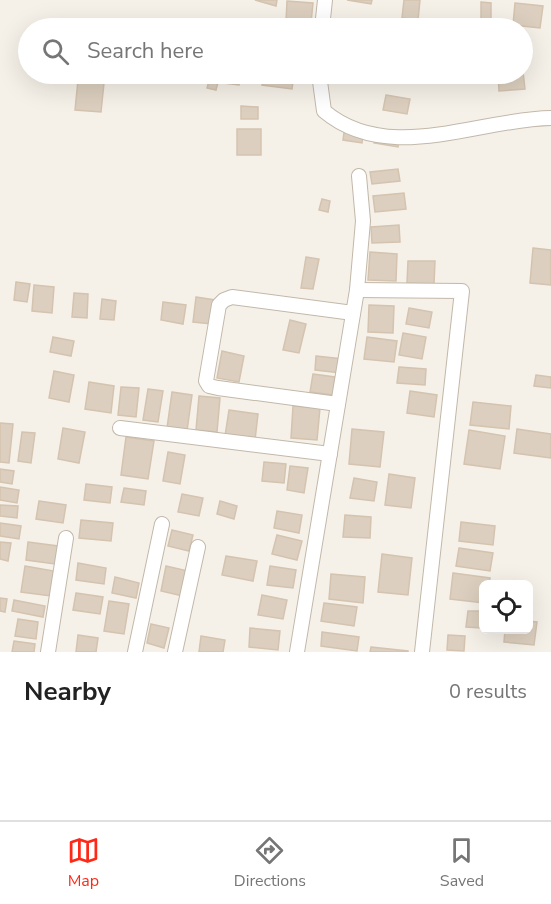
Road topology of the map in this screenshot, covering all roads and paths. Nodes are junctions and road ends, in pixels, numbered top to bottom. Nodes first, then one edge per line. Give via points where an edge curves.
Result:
1 (325, 0) edge
2 (323, 18) edge
3 (320, 84) edge
4 (551, 118) edge
5 (359, 176) dead end
6 (357, 290) junction
7 (353, 313) junction
8 (338, 404) junction
9 (120, 428) dead end
10 (330, 454) junction
11 (162, 524) dead end
12 (66, 538) dead end
13 (198, 547) dead end
14 (48, 652) edge
15 (135, 652) edge
16 (175, 652) edge
17 (297, 652) edge
18 (422, 652) edge

1 - 2 street
3 - 4 street via 324,111 354,130 405,137 446,134 521,118
5 - 6 street via 363,221
6 - 7 street
6 - 18 street via 462,291
7 - 8 street
7 - 8 street via 232,297 224,300 219,305 206,381 218,388
8 - 10 street
9 - 10 street
10 - 17 street
11 - 15 street
12 - 14 street
13 - 16 street

